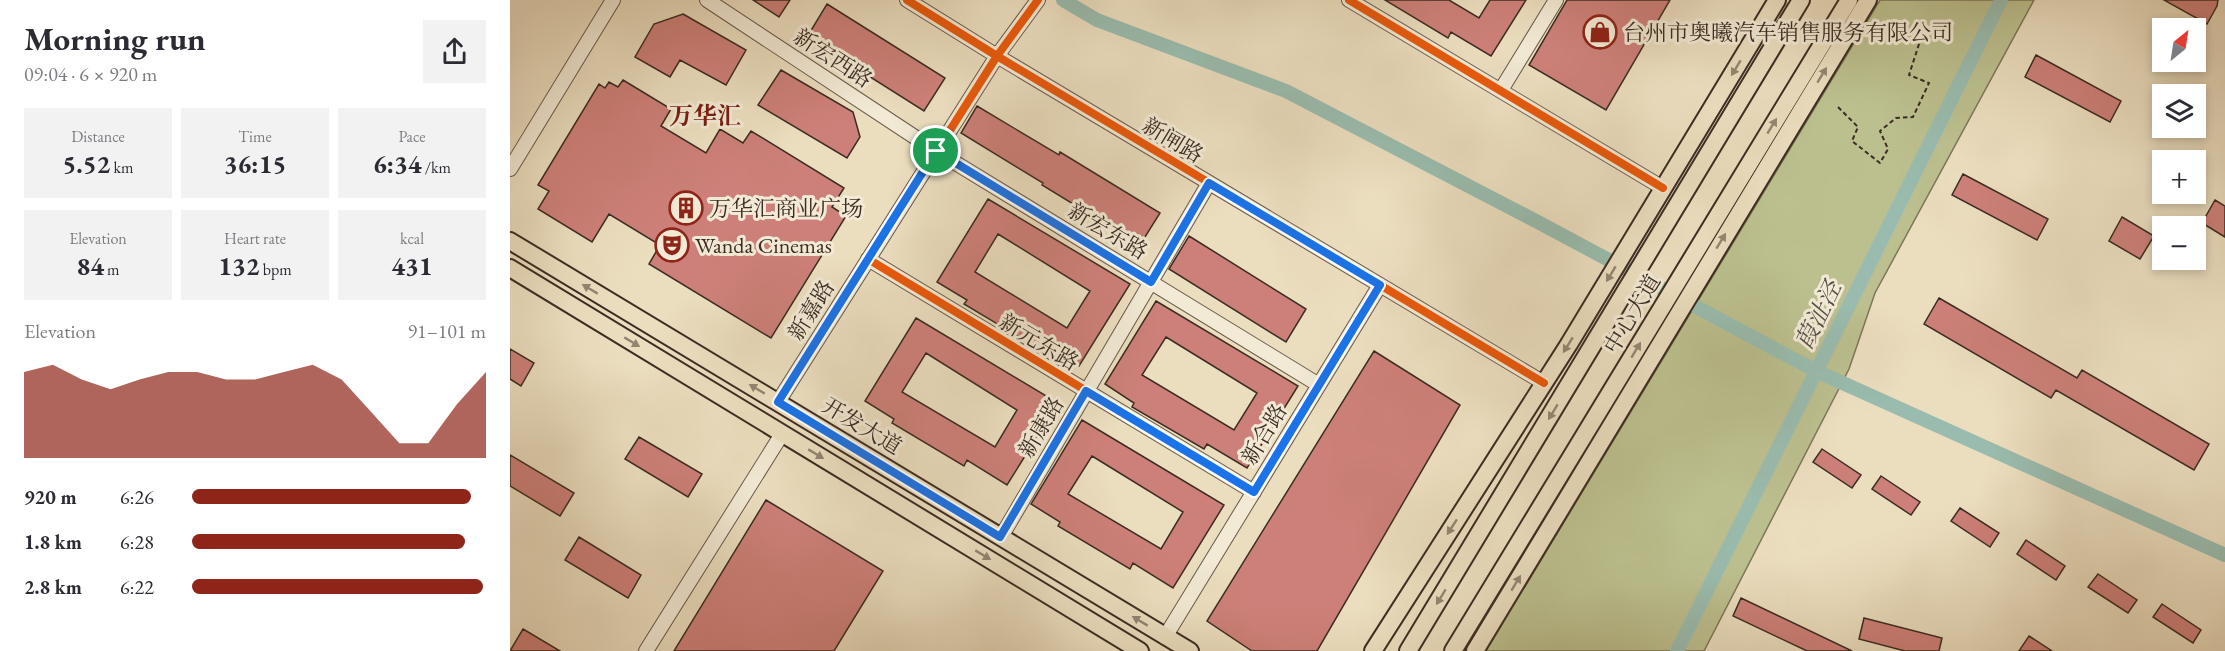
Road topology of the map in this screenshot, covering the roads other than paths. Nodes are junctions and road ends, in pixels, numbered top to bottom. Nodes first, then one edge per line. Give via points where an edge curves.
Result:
1 (612, 0) edge
2 (707, 0) edge
3 (907, 0) edge
4 (1038, 0) edge
5 (1349, 0) edge
6 (1556, 0) edge
7 (1777, 0) edge
8 (1801, 0) edge
9 (1849, 0) edge
10 (1868, 0) edge
11 (997, 56) junction
12 (1501, 90) junction
13 (1706, 117) junction
14 (936, 151) junction
15 (1771, 159) junction
16 (1699, 168) junction
17 (510, 169) edge
18 (1743, 174) junction
19 (1209, 183) junction
20 (1663, 188) junction
21 (510, 241) edge
22 (868, 259) junction
23 (510, 268) edge
24 (1151, 282) junction
25 (1380, 285) junction
26 (1684, 288) junction
27 (1659, 329) junction
28 (1544, 383) junction
29 (1319, 385) junction
30 (1086, 391) junction
31 (778, 402) junction
32 (782, 434) junction
33 (1518, 469) junction
34 (1254, 492) junction
35 (1467, 503) junction
36 (1540, 508) junction
37 (1000, 537) junction
38 (1534, 551) junction
39 (1165, 637) junction
40 (646, 651) edge
41 (1140, 651) edge
42 (1190, 651) edge
43 (1373, 651) edge
44 (1408, 651) edge
45 (1453, 651) edge
46 (1475, 651) edge

1 - 17 street
2 - 14 street, 新宏西路
3 - 11 street, 新闸路
4 - 11 street, 新嘉路
5 - 12 street
6 - 12 street
7 -> 13 main road
8 - 16 main road, 中心大道
18 -> 9 main road, 中心大道
15 -> 10 main road
11 - 14 street, 新嘉路
11 - 19 street, 新闸路
12 - 20 street
13 - 16 main road
13 - 20 main road
14 - 22 street, 新嘉路
14 - 24 street, 新宏东路
15 - 18 main road
26 -> 15 main road
16 -> 33 main road, 中心大道
18 - 26 main road, 中心大道
19 - 24 street, 新康路
19 - 25 street, 新闸路
20 -> 28 main road
31 -> 21 main road, 开发大道
22 - 30 street, 新元东路
22 - 31 street, 新嘉路
23 -> 32 main road
24 - 29 street, 新宏东路
24 - 30 street, 新康路
25 - 28 street, 新闸路
25 - 29 street, 新合路
26 - 27 main road, 中心大道
36 -> 27 main road, 中心大道
27 - 38 main road
28 - 35 main road
29 - 34 street, 新合路
30 - 34 street, 新元东路
30 - 37 street, 新康路
31 - 37 main road, 开发大道
32 - 40 street
32 -> 41 main road
33 - 35 main road
33 -> 44 main road, 中心大道
34 - 39 street, 新合路
35 -> 43 main road
36 - 38 main road
36 - 45 main road, 中心大道
39 -> 37 main road, 开发大道
46 -> 38 main road
39 - 42 main road, 开发大道

